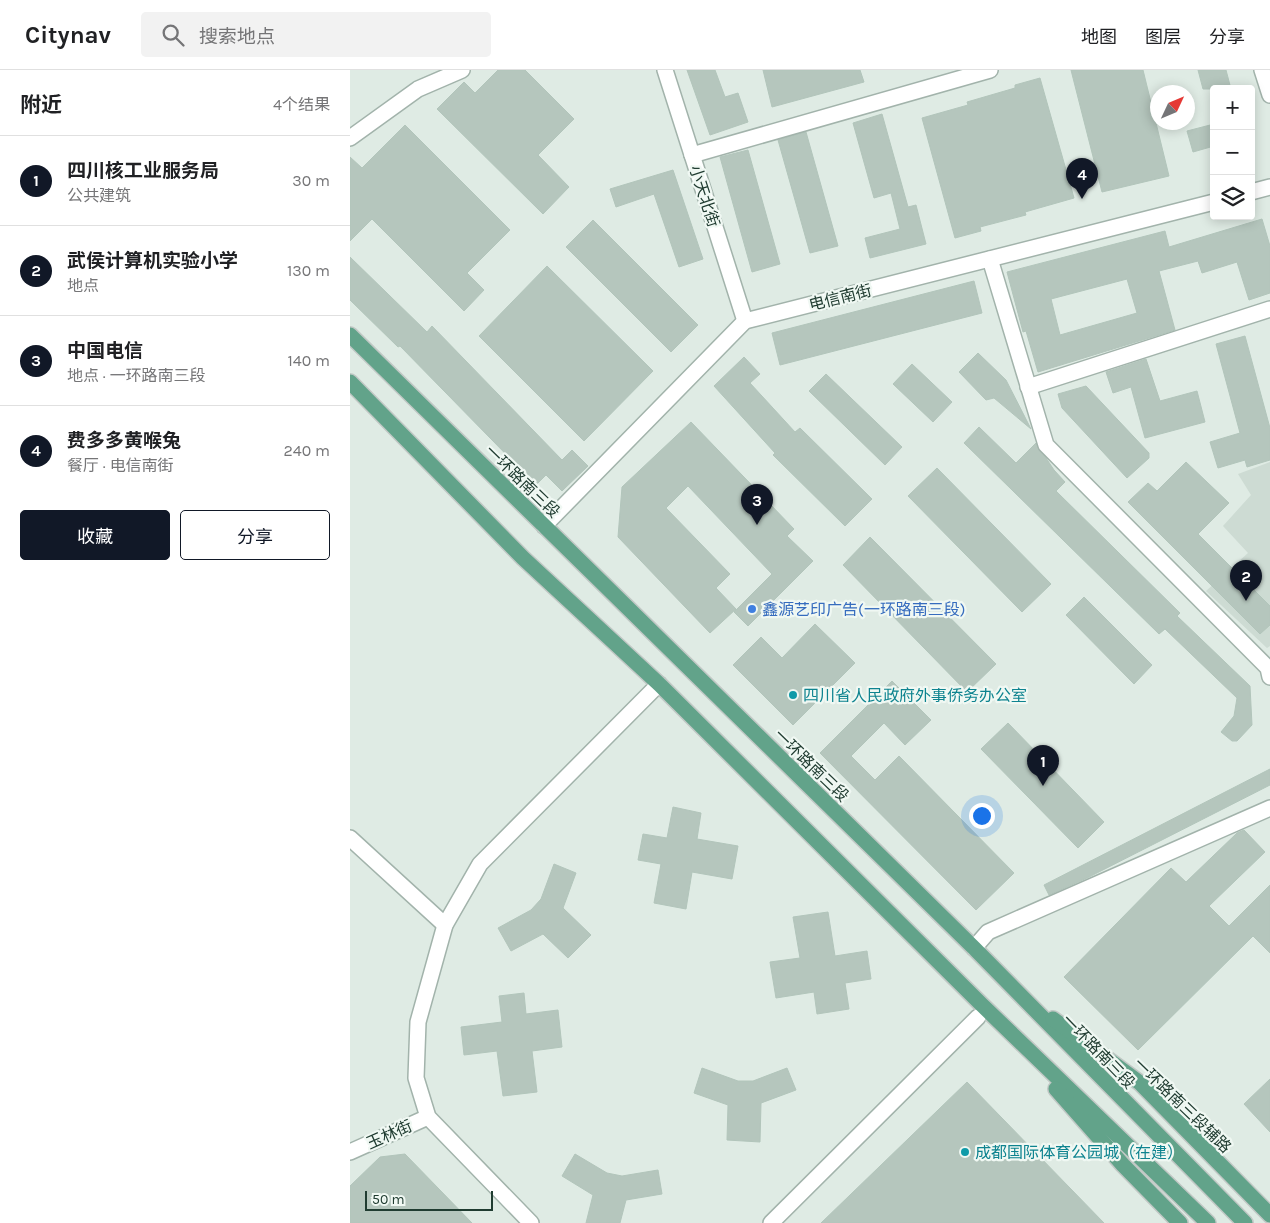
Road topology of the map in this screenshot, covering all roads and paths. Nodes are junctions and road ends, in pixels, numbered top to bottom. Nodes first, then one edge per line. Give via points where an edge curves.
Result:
1 (462, 70) edge
2 (665, 70) edge
3 (990, 70) edge
4 (1262, 70) edge
5 (1270, 95) edge
6 (350, 138) edge
7 (692, 155) junction
8 (1270, 187) edge
9 (1255, 191) edge
10 (1210, 203) edge
11 (990, 259) junction
12 (1270, 309) edge
13 (745, 321) junction
14 (350, 336) edge
15 (350, 382) edge
16 (1028, 387) junction
17 (544, 526) junction
18 (1270, 677) edge
19 (659, 684) junction
20 (1270, 808) edge
21 (350, 838) edge
22 (445, 925) junction
23 (974, 948) junction
24 (1017, 992) junction
25 (980, 1011) junction
26 (428, 1117) junction
27 (350, 1152) edge
28 (1270, 1215) edge
29 (532, 1223) edge
30 (771, 1223) edge
31 (1180, 1223) edge
32 (1208, 1223) edge
33 (1245, 1223) edge

1 - 6 street via 418,89
2 - 7 street, 小天北街
3 - 7 street
4 - 5 street
7 - 13 street, 小天北街
8 - 9 street
10 - 11 street, 电信南街
11 - 13 street, 电信南街
11 - 16 street
12 - 16 street
13 - 17 street
14 - 17 main road, 一环路南三段
15 - 19 main road via 523,558
16 - 18 street via 1046,445 1268,668
17 - 23 main road, 一环路南三段
19 - 22 street via 480,864
19 - 25 main road
20 - 23 street via 988,932
21 - 22 street
22 - 26 street via 418,1022 416,1078
23 - 24 main road, 一环路南三段
24 - 28 main road, 一环路南三段辅路 via 1140,1083
24 - 33 main road, 一环路南三段
25 - 30 street
25 - 31 main road
25 - 32 main road
26 - 27 street, 玉林街
26 - 29 street

